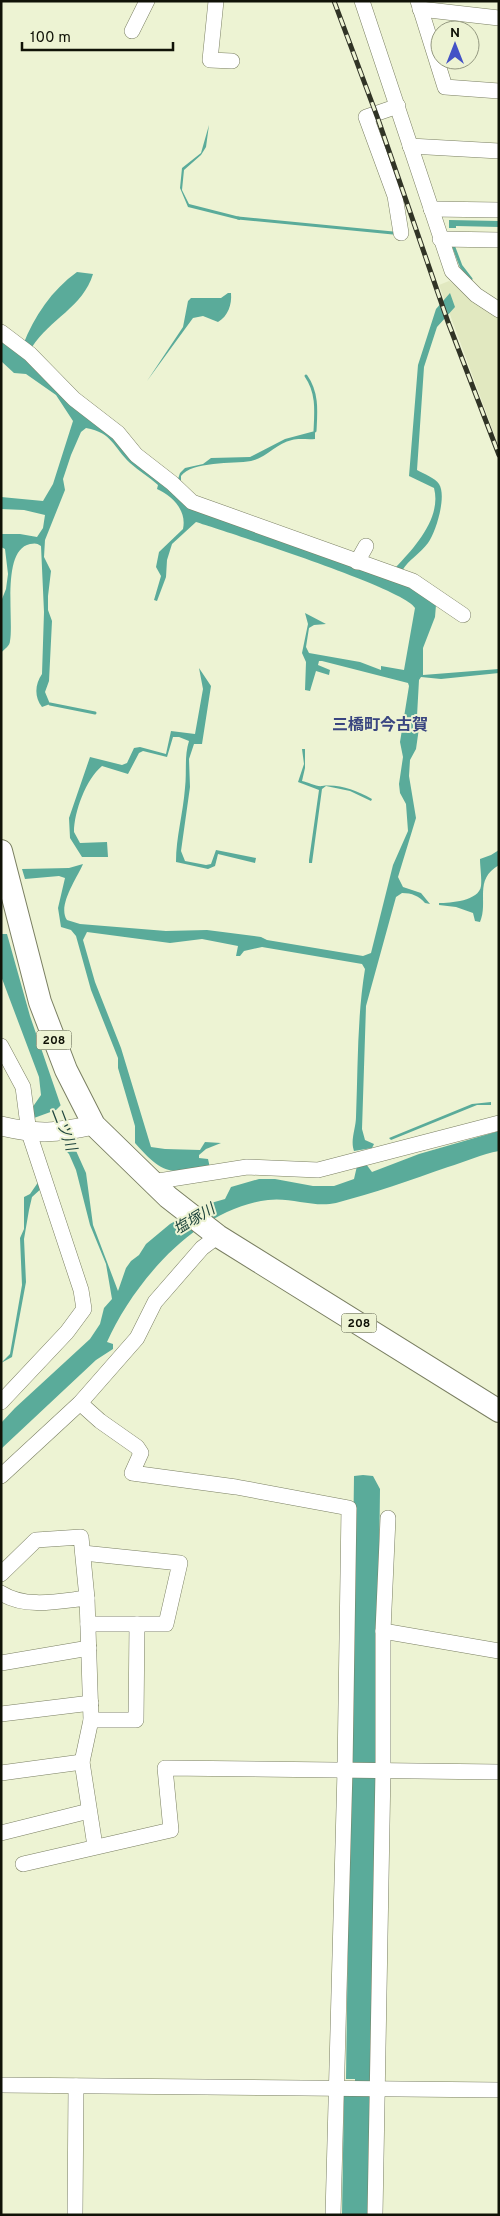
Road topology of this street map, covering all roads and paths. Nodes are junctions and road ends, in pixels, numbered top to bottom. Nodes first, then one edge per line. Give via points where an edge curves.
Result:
1 (147, 1) edge
2 (216, 1) edge
3 (362, 1) edge
4 (419, 5) edge
5 (499, 18) edge
6 (132, 31) dead end
7 (232, 61) dead end
8 (499, 91) edge
9 (398, 106) junction
10 (410, 146) junction
11 (499, 151) edge
12 (430, 209) junction
13 (499, 210) edge
14 (401, 233) dead end
15 (440, 239) junction
16 (499, 240) edge
17 (499, 310) edge
18 (1, 332) edge
19 (366, 546) dead end
20 (357, 562) junction
21 (463, 615) dead end
22 (1, 851) edge
23 (1, 1046) edge
24 (499, 1123) edge
25 (94, 1125) junction
26 (1, 1126) edge
27 (34, 1133) junction
28 (160, 1189) junction
29 (218, 1236) junction
30 (1, 1402) edge
31 (80, 1403) junction
32 (499, 1411) edge
33 (1, 1476) edge
34 (388, 1518) dead end
35 (83, 1554) junction
36 (1, 1574) edge
37 (1, 1593) edge
38 (87, 1598) junction
39 (88, 1624) junction
40 (137, 1624) junction
41 (383, 1630) junction
42 (89, 1648) junction
43 (499, 1651) edge
44 (1, 1663) edge
45 (91, 1703) junction
46 (1, 1714) edge
47 (91, 1720) junction
48 (82, 1762) junction
49 (345, 1770) junction
50 (383, 1770) junction
51 (499, 1772) edge
52 (1, 1774) edge
53 (89, 1811) junction
54 (1, 1833) edge
55 (95, 1846) junction
56 (23, 1864) dead end
57 (1, 2085) edge
58 (76, 2086) junction
59 (335, 2088) junction
60 (377, 2089) junction
61 (499, 2090) edge
62 (75, 2215) edge
63 (333, 2215) edge
64 (375, 2215) edge

1 - 6 street
2 - 7 street via 210,60
3 - 9 street
4 - 5 street
4 - 8 street via 445,87
9 - 10 street
9 - 14 street via 366,116 395,196
10 - 11 street
10 - 12 street
12 - 13 street
12 - 15 street
15 - 16 street
15 - 17 street via 452,271 476,295
18 - 20 street via 30,354 74,399 118,433 136,455 192,502
19 - 20 street
20 - 21 street via 413,581
22 - 25 highway, 208 via 40,1002 66,1070
23 - 27 street via 23,1087
24 - 28 street via 318,1170 246,1167
25 - 27 main road
25 - 28 highway, 208
26 - 27 main road
27 - 30 street via 84,1309
28 - 29 highway, 208
29 - 31 street via 202,1248 154,1302 137,1338
29 - 32 highway, 208
31 - 33 street
31 - 49 street via 137,1447 141,1453 132,1473 236,1487 348,1508
34 - 41 street
35 - 36 street via 81,1537 36,1540
35 - 38 street
35 - 40 street via 180,1563 166,1624
37 - 38 street via 12,1600 44,1602
38 - 39 street
39 - 40 street
39 - 42 street
40 - 47 street via 136,1720
41 - 43 street
41 - 50 street
42 - 44 street
42 - 45 street
45 - 46 street
45 - 47 street
47 - 48 street
48 - 52 street
48 - 53 street
49 - 50 street
49 - 55 street via 165,1768 171,1830
49 - 59 street
50 - 51 street
50 - 60 street
53 - 54 street
53 - 55 street
55 - 56 street
57 - 58 street
58 - 59 street
58 - 62 street
59 - 60 street
59 - 63 street
60 - 61 street
60 - 64 street

